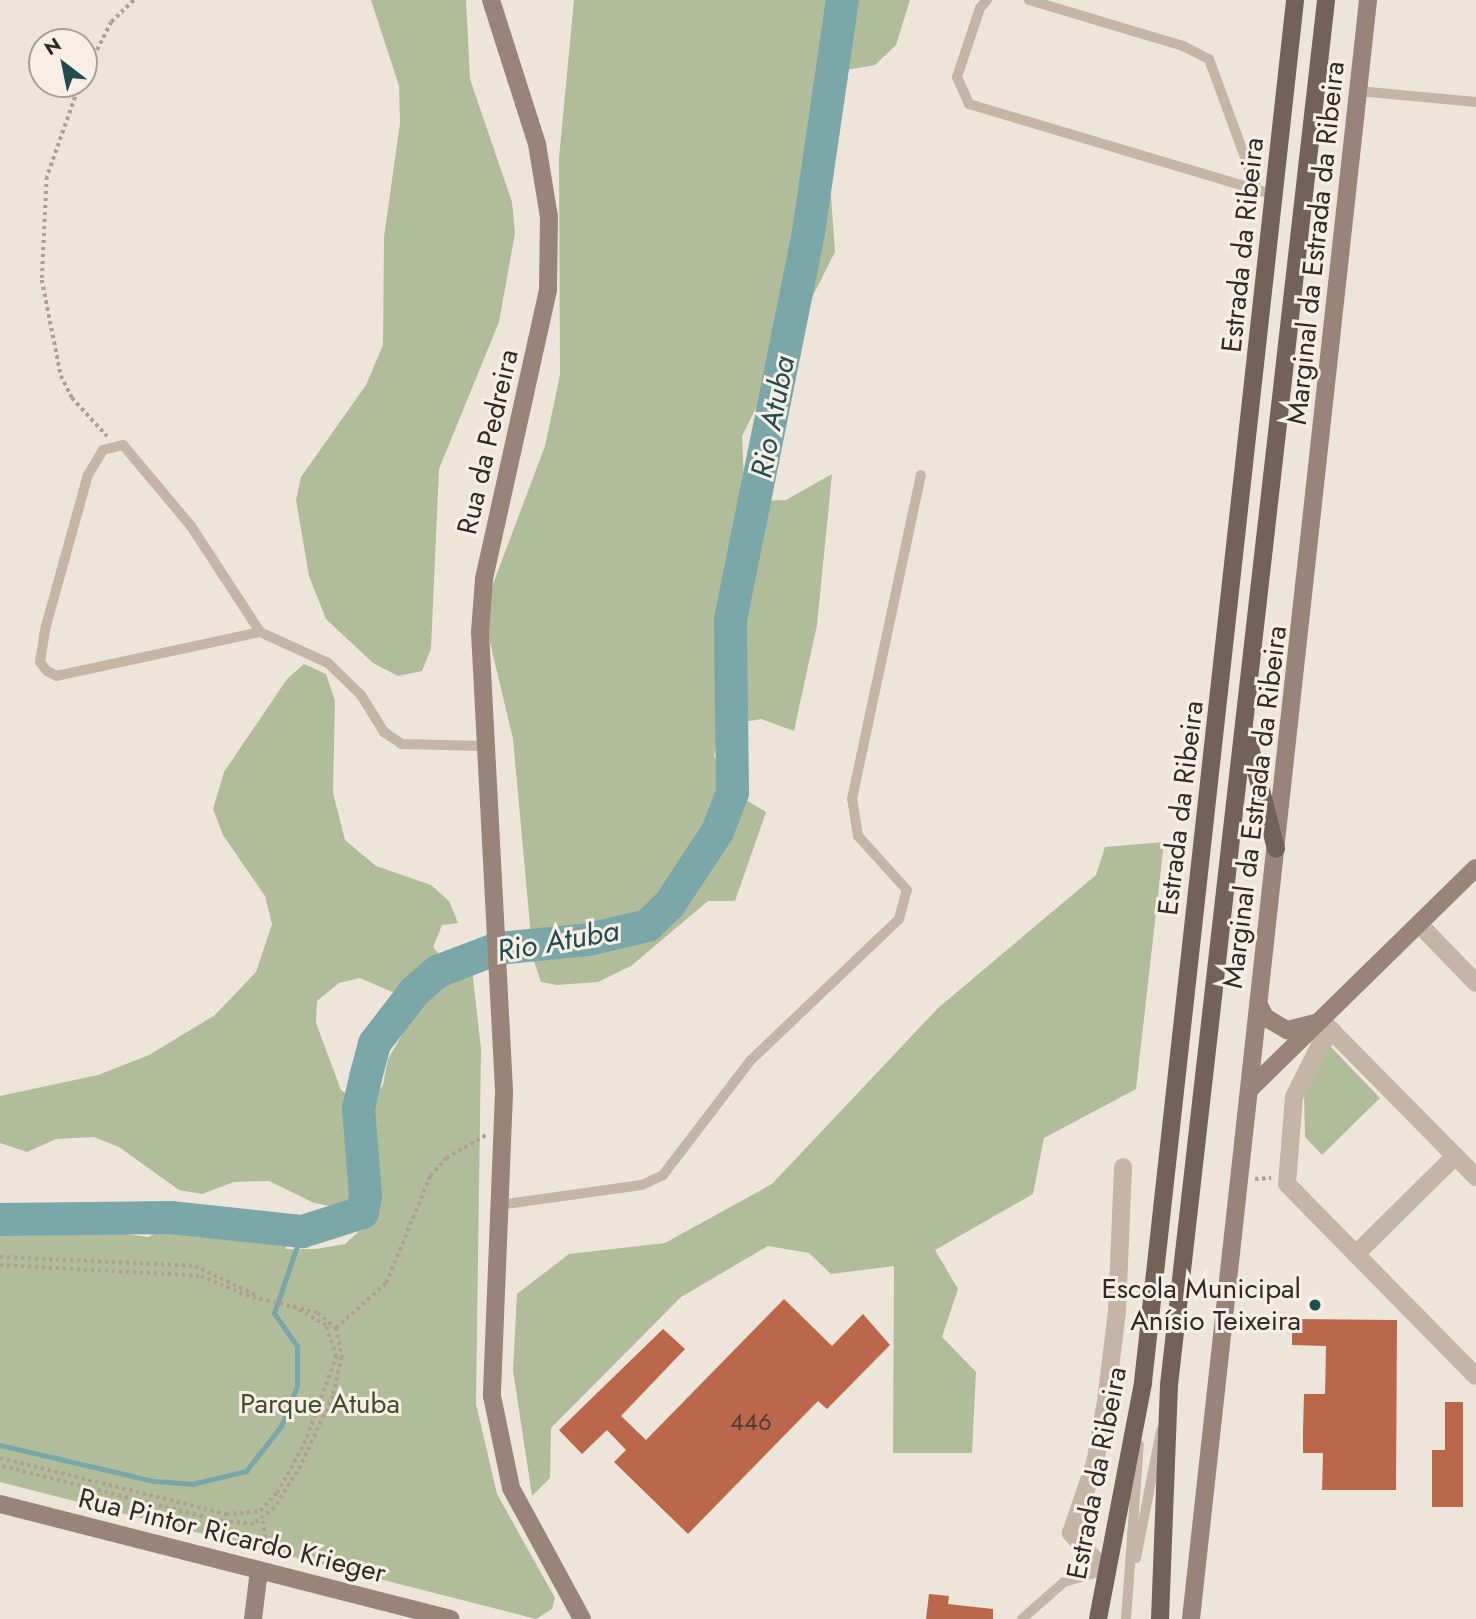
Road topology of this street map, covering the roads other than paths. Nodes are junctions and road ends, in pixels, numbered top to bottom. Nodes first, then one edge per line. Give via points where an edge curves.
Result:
1 (491, 0) edge
2 (988, 0) edge
3 (1029, 0) edge
4 (1295, 0) edge
5 (1326, 0) edge
6 (1368, 0) edge
7 (1358, 91) junction
8 (1476, 102) edge
9 (1266, 192) junction
10 (921, 475) dead end
11 (260, 632) junction
12 (1246, 733) junction
13 (482, 746) junction
14 (1276, 849) junction
15 (1476, 868) edge
16 (1419, 924) junction
17 (1476, 983) edge
18 (1259, 1005) junction
19 (1326, 1025) junction
20 (1250, 1089) junction
21 (1455, 1156) junction
22 (1123, 1167) dead end
23 (1476, 1177) edge
24 (499, 1205) junction
25 (1356, 1254) junction
26 (1476, 1377) edge
27 (1143, 1382) junction
28 (1169, 1385) junction
29 (0, 1504) edge
30 (1104, 1570) junction
31 (266, 1572) junction
32 (1126, 1614) edge
33 (253, 1619) edge
34 (451, 1619) edge
35 (582, 1619) edge
36 (1022, 1619) edge
37 (1098, 1619) edge
38 (1160, 1619) edge
39 (1191, 1619) edge

1 - 13 main road, Rua da Pedreira via 537,144 549,217 548,290 484,579
2 - 9 lane via 979,8 957,77 969,104
3 - 9 lane via 1182,46 1209,60
4 - 9 main road, Estrada da Ribeira
5 - 12 main road, Estrada da Ribeira
6 - 7 main road, Marginal da Estrada da Ribeira
7 - 8 lane
7 - 14 main road, Marginal da Estrada da Ribeira
9 - 27 main road, Estrada da Ribeira
10 - 24 lane via 852,799 858,836 907,890 899,919 751,1060 663,1175 642,1185
11 - 11 lane via 57,676 40,662 88,475 114,444 123,445 191,526
11 - 13 lane via 328,663 361,695 384,732 401,744
12 - 14 main road
12 - 28 main road, Estrada da Ribeira
13 - 24 main road, Rua da Pedreira via 499,992 504,1127
14 - 18 main road, Marginal da Estrada da Ribeira
15 - 16 main road
16 - 17 street
16 - 19 main road
18 - 19 main road via 1265,1017 1287,1030
18 - 20 main road, Marginal da Estrada da Ribeira
19 - 20 main road
19 - 21 street
19 - 25 street via 1294,1097 1287,1184
20 - 39 main road, Marginal da Estrada da Ribeira
21 - 23 street
21 - 25 street
22 - 30 street via 1106,1402 1092,1475 1071,1533
24 - 35 main road, Rua da Pedreira via 496,1428 521,1511
25 - 26 street
27 - 30 main road, Estrada da Ribeira
27 - 32 lane
28 - 32 lane
28 - 38 main road, Estrada da Ribeira
29 - 31 main road, Rua Pintor Ricardo Krieger
30 - 36 lane via 1064,1583
30 - 37 main road, Estrada da Ribeira
31 - 33 main road
31 - 34 main road, Rua Pintor Ricardo Krieger

